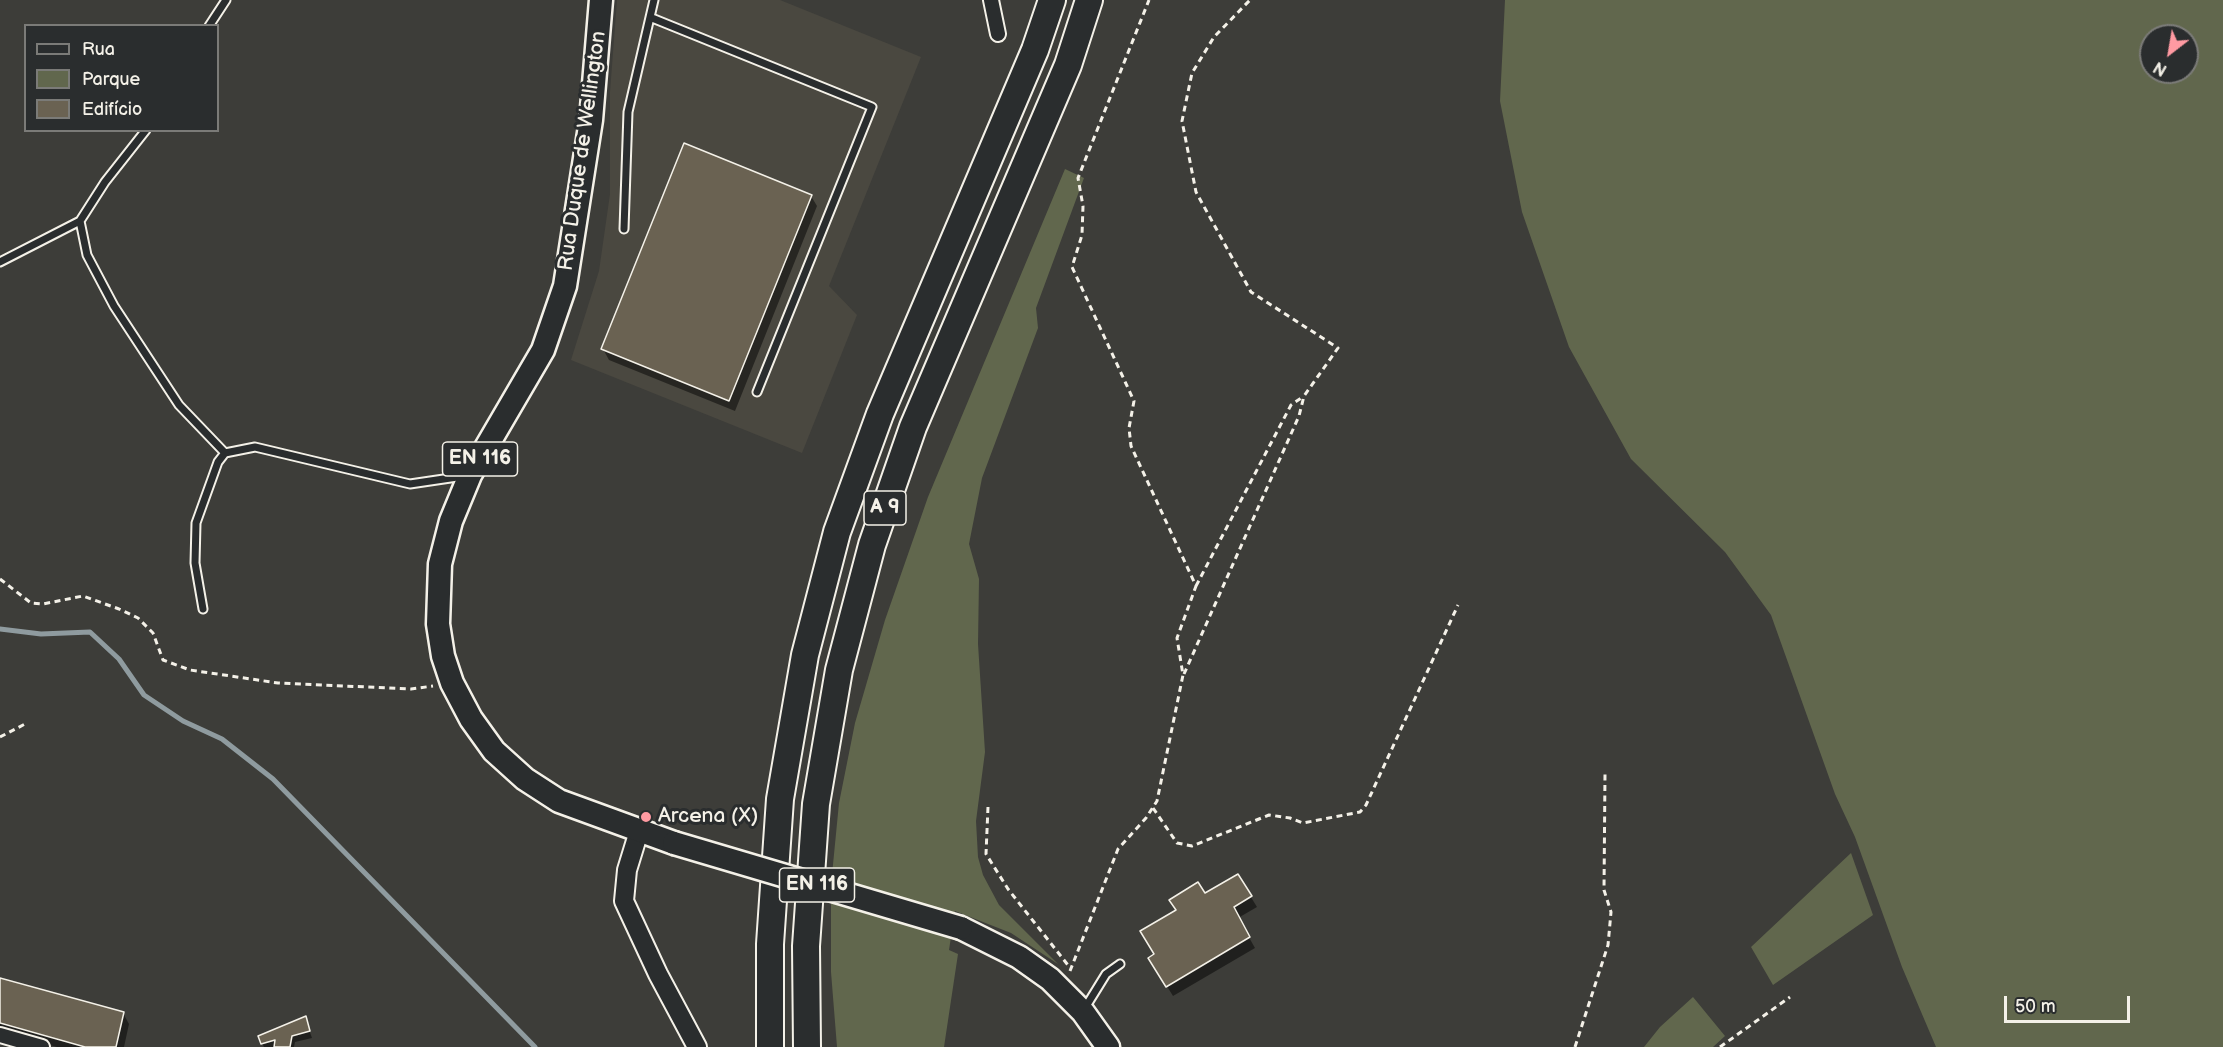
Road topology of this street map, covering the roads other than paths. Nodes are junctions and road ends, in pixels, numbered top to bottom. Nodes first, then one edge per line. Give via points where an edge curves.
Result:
1 (226, 0) edge
2 (601, 0) edge
3 (654, 0) edge
4 (991, 0) edge
5 (1052, 0) edge
6 (1089, 0) edge
7 (652, 18) junction
8 (210, 24) edge
9 (999, 34) dead end
10 (144, 132) edge
11 (80, 221) junction
12 (624, 229) dead end
13 (0, 262) edge
14 (757, 392) dead end
15 (225, 453) junction
16 (470, 475) junction
17 (203, 609) dead end
18 (639, 831) junction
19 (1120, 964) dead end
20 (1083, 1012) junction
21 (0, 1035) edge
22 (42, 1047) edge
23 (697, 1047) edge
24 (770, 1047) edge
25 (807, 1047) edge
26 (1108, 1047) edge

1 - 8 lane
2 - 16 main road, Rua Duque de Wellington / EN 116 via 591,120 565,286 534,368
3 - 7 lane
4 - 9 street
5 - 24 highway, A 9 via 1035,50 880,414 837,532 805,655 780,799 770,944
6 - 25 highway, A 9 via 1068,65 913,427 872,545 839,670 816,804 806,946
7 - 12 lane via 628,112
7 - 14 lane via 872,107
10 - 11 lane
11 - 13 lane
11 - 15 lane via 87,255 114,306 179,405
15 - 16 lane via 255,447 410,484
15 - 17 lane via 218,462 196,523 195,562
16 - 18 main road, Rua Duque de Wellington / EN 116 via 451,521 437,591 443,656 452,683 494,751 525,779 559,801
18 - 20 main road, Rua Duque de Wellington / EN 116, bridge via 961,928 1066,979
18 - 23 street via 627,870 624,901
19 - 20 lane via 1106,974
20 - 26 main road, Rua Duque de Wellington / EN 116
21 - 22 street

